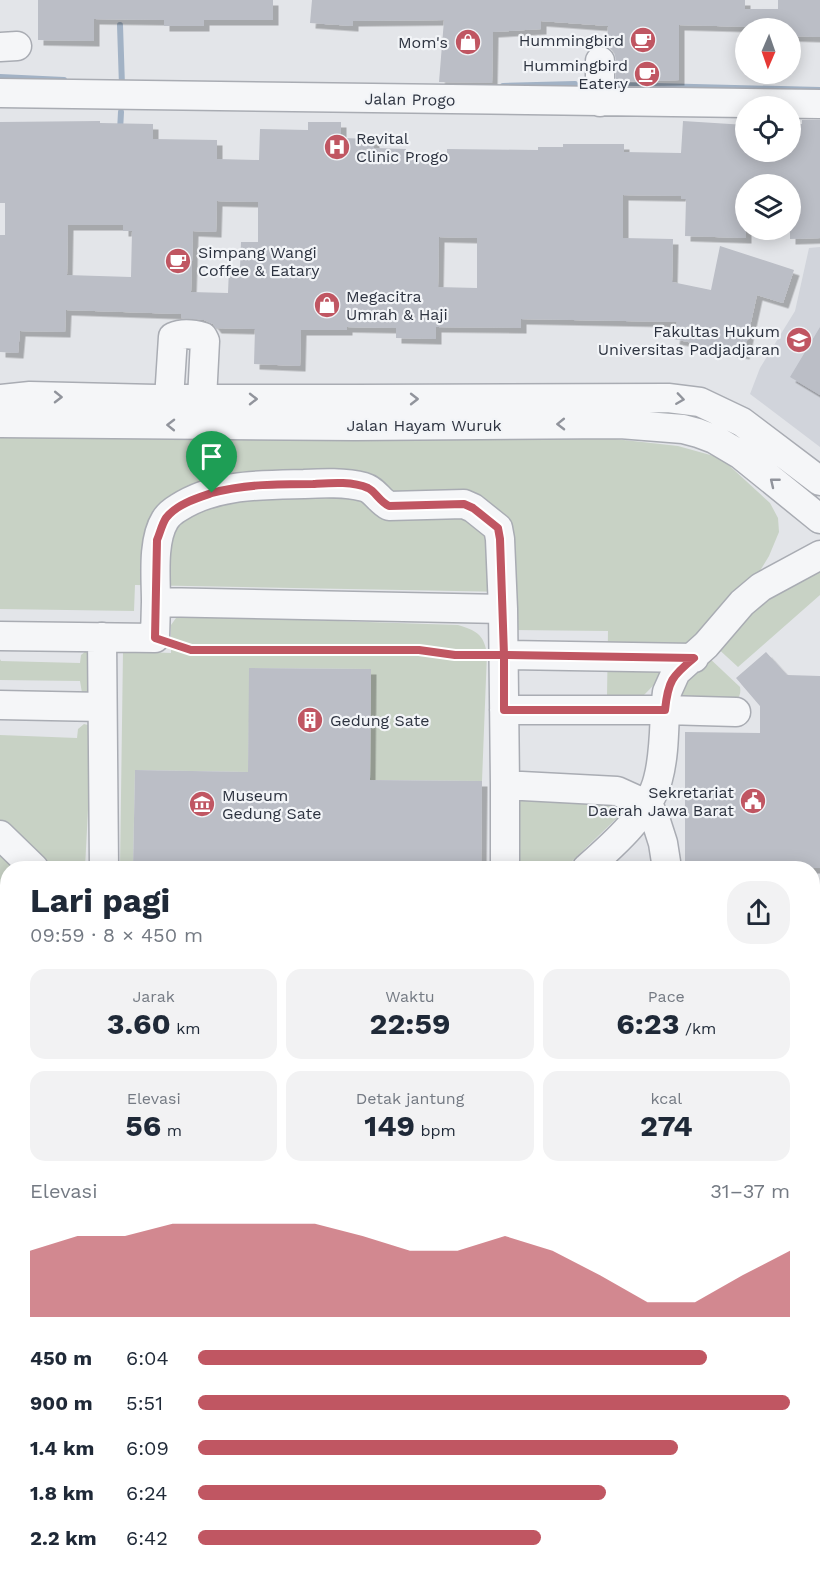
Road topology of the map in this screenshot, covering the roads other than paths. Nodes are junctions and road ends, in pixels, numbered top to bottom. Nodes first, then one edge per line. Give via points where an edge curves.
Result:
1 (600, 61) dead end
2 (0, 93) edge
3 (600, 102) junction
4 (820, 104) edge
5 (0, 399) edge
6 (169, 399) junction
7 (202, 399) junction
8 (621, 410) junction
9 (115, 411) junction
10 (355, 413) junction
11 (0, 423) edge
12 (820, 481) edge
13 (820, 519) edge
14 (819, 553) edge
15 (156, 602) junction
16 (503, 609) junction
17 (0, 636) edge
18 (102, 636) junction
19 (504, 655) junction
20 (694, 658) junction
21 (0, 705) edge
22 (102, 707) junction
23 (504, 710) junction
24 (665, 710) junction
25 (736, 712) dead end
26 (505, 785) junction
27 (648, 805) junction
28 (0, 835) edge
29 (27, 861) edge
30 (104, 861) edge
31 (505, 861) edge
32 (594, 861) edge
33 (666, 861) edge

1 - 3 street
2 - 3 street, Jalan Progo
3 - 4 street, Jalan Progo
5 -> 9 street, Jalan Hayam Wuruk via 30,396
6 - 7 street, Jalan Hayam Wuruk
6 - 7 street via 173,337 195,335 205,341
6 - 9 street, Jalan Hayam Wuruk
7 -> 10 street, Jalan Hayam Wuruk
8 - 10 street, Jalan Hayam Wuruk
8 -> 12 street, Jalan Hayam Wuruk via 668,398 700,402 742,422
13 -> 8 street, Jalan Hayam Wuruk via 741,455 714,439
10 -> 9 street, Jalan Hayam Wuruk
9 - 11 street, Jalan Hayam Wuruk
14 - 20 street via 761,587
15 - 16 street
15 - 16 street via 157,540 166,518 174,510 226,489 331,483 367,488 389,506 464,504 473,508 498,528
15 - 18 street via 155,638
16 - 19 street
17 - 18 street
18 - 22 street
19 - 20 street
19 - 23 street
20 - 24 street via 676,672 667,692
21 - 22 street
22 - 30 street
23 - 24 street
23 - 26 street
24 - 25 street
24 - 27 street via 663,756
26 - 27 street via 618,791
26 - 31 street
27 - 32 street
27 - 33 street
28 - 29 street

